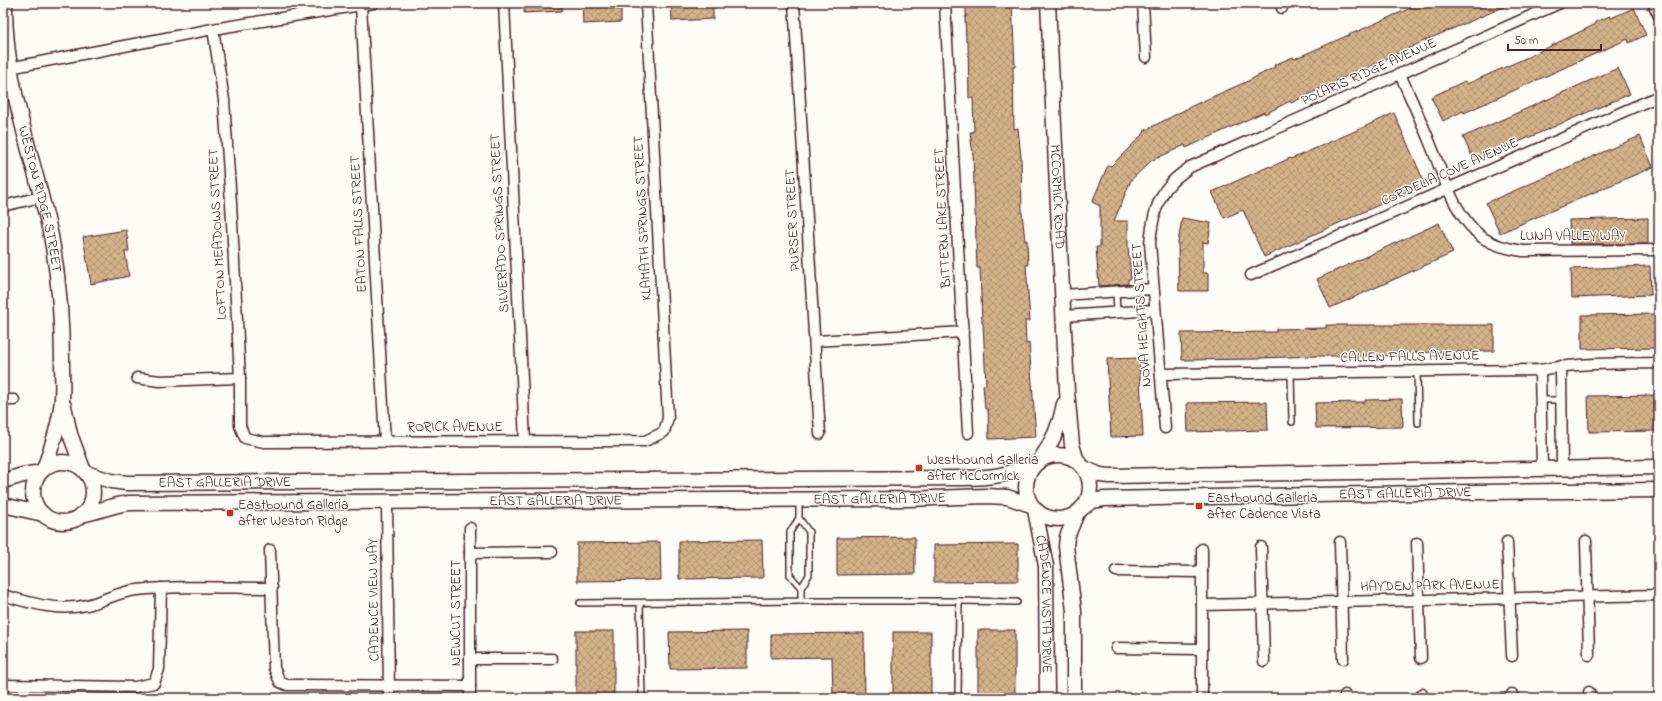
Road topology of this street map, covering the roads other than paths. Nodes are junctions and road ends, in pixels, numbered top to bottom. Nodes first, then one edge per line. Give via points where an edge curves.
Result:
1 (4, 3) edge
2 (374, 3) edge
3 (504, 3) edge
4 (646, 3) edge
5 (794, 3) edge
6 (945, 3) edge
7 (1048, 3) edge
8 (1143, 3) edge
9 (1560, 3) edge
10 (1653, 3) edge
11 (361, 5) junction
12 (1659, 16) edge
13 (213, 29) junction
14 (1146, 57) dead end
15 (9, 68) junction
16 (1400, 74) junction
17 (1659, 96) edge
18 (1190, 167) joint
19 (1448, 188) junction
20 (41, 197) junction
21 (3, 206) edge
22 (1659, 250) edge
23 (1251, 274) dead end
24 (1153, 289) junction
25 (1116, 291) junction
26 (1062, 295) junction
27 (1155, 310) junction
28 (1117, 313) junction
29 (1063, 316) junction
30 (962, 332) junction
31 (815, 341) junction
32 (1659, 363) edge
33 (1561, 366) junction
34 (1540, 370) junction
35 (1417, 371) junction
36 (1291, 373) junction
37 (1161, 374) junction
38 (137, 378) dead end
39 (240, 378) junction
40 (1067, 391) junction
41 (62, 398) junction
42 (3, 400) edge
43 (14, 400) dead end
44 (1541, 400) junction
45 (1561, 400) junction
46 (1292, 422) dead end
47 (1418, 423) dead end
48 (1165, 428) dead end
49 (664, 432) joint
50 (968, 432) dead end
51 (820, 434) dead end
52 (245, 438) joint
53 (525, 441) junction
54 (384, 442) junction
55 (1037, 462) junction
56 (1080, 464) junction
57 (1659, 467) edge
58 (1542, 469) junction
59 (1562, 469) junction
60 (43, 470) junction
61 (84, 471) junction
62 (3, 481) edge
63 (1659, 490) edge
64 (799, 499) junction
65 (387, 501) junction
66 (3, 504) edge
67 (1033, 508) junction
68 (1079, 511) junction
69 (43, 514) junction
70 (81, 515) junction
71 (799, 518) junction
72 (470, 528) dead end
73 (1586, 541) dead end
74 (1340, 542) dead end
75 (1507, 542) dead end
76 (1417, 543) dead end
77 (1261, 547) dead end
78 (1202, 549) dead end
79 (270, 550) dead end
80 (552, 552) dead end
81 (470, 553) junction
82 (1116, 571) dead end
83 (1202, 572) junction
84 (161, 588) junction
85 (272, 588) junction
86 (801, 588) junction
87 (3, 595) edge
88 (1659, 595) edge
89 (1588, 597) junction
90 (1510, 598) junction
91 (1419, 600) junction
92 (801, 601) junction
93 (959, 601) junction
94 (1018, 602) dead end
95 (1341, 602) junction
96 (580, 603) dead end
97 (640, 603) junction
98 (1263, 603) junction
99 (1202, 604) junction
100 (1116, 648) dead end
101 (1202, 649) junction
102 (1512, 656) dead end
103 (1589, 656) dead end
104 (1421, 658) dead end
105 (470, 659) junction
106 (552, 659) dead end
107 (1343, 659) dead end
108 (1264, 661) dead end
109 (3, 685) edge
110 (389, 686) junction
111 (470, 686) junction
112 (389, 698) edge
113 (470, 698) edge
114 (642, 698) edge
115 (958, 698) edge
116 (1047, 698) edge
117 (1074, 698) edge
118 (1202, 698) edge

1 - 15 main road, WESTON RIDGE STREET
2 - 11 street
3 - 53 street, SILVERADO SPRINGS STREET
4 - 49 street, KLAMATH SPRINGS STREET via 668,418
5 - 31 street, PURSER STREET
6 - 30 street, BITTERN LAKE STREET
7 - 26 main road, MCCORMICK ROAD
8 - 14 street
9 - 16 street, POLARIS RIDGE AVENUE
10 - 12 street
11 - 13 street
11 - 54 street, EATON FALLS STREET
13 - 15 street
13 - 39 street, LOFTON MEADOWS STREET via 224,100
15 - 20 main road, WESTON RIDGE STREET
16 - 18 street, POLARIS RIDGE AVENUE
16 - 19 street, LUNA VALLEY WAY
17 - 19 street, CORDELIA COVE AVENUE
18 - 24 street, NOVA HEIGHTS STREET via 1169,184 1151,224
19 - 22 street, LUNA VALLEY WAY via 1459,212 1473,229 1484,239 1504,248 1523,251
19 - 23 street, CORDELIA COVE AVENUE
20 - 21 street
20 - 41 main road, WESTON RIDGE STREET via 60,293
24 - 25 street
24 - 27 street, NOVA HEIGHTS STREET
25 - 26 street
25 - 28 lane
26 - 29 main road, MCCORMICK ROAD
27 - 28 street
27 - 37 street, NOVA HEIGHTS STREET
28 - 29 street
29 - 40 main road, MCCORMICK ROAD
30 - 31 street
30 - 50 street, BITTERN LAKE STREET
31 - 51 street, PURSER STREET
32 - 33 street, CALLEN FALLS AVENUE
33 - 34 street, CALLEN FALLS AVENUE
33 - 45 street
34 - 35 street, CALLEN FALLS AVENUE
34 - 44 street
35 - 36 street, CALLEN FALLS AVENUE
35 - 47 lane
36 - 37 street, CALLEN FALLS AVENUE
36 - 46 lane
37 - 48 street, NOVA HEIGHTS STREET
38 - 39 street via 160,381
39 - 52 street, LOFTON MEADOWS STREET via 240,426
40 - 55 main road, MCCORMICK ROAD via 1058,430
40 - 56 main road, MCCORMICK ROAD via 1072,445
41 - 60 main road, WESTON RIDGE STREET via 56,435
41 - 61 main road, WESTON RIDGE STREET via 70,434
42 - 43 street
44 - 45 lane
44 - 58 street
45 - 59 street
49 - 53 street, RORICK AVENUE via 645,441
52 - 54 street, RORICK AVENUE via 264,442
53 - 54 street, RORICK AVENUE
55 - 56 main road via 1045,457 1058,455 1069,456
55 - 61 main road, EAST GALLERIA DRIVE via 1004,475 977,478 127,483 111,481
55 - 67 main road via 1026,480 1026,493
56 - 58 main road, EAST GALLERIA DRIVE via 1100,475 1110,476
56 - 68 main road via 1088,476 1090,490 1088,499
57 - 59 main road, EAST GALLERIA DRIVE
58 - 59 main road, EAST GALLERIA DRIVE
60 - 61 main road via 57,463 66,462
60 - 62 main road
60 - 69 main road via 36,480 33,493 37,507
61 - 70 main road via 92,486 92,495 90,504
63 - 68 main road, EAST GALLERIA DRIVE via 1104,498 1092,501
64 - 65 main road, EAST GALLERIA DRIVE
64 - 67 main road, EAST GALLERIA DRIVE via 986,496 1007,498
64 - 71 lane
65 - 70 main road, EAST GALLERIA DRIVE via 129,503
65 - 110 street, CADENCE VIEW WAY
66 - 69 main road
67 - 68 main road via 1053,519 1066,518
67 - 116 main road, CADENCE VISTA DRIVE via 1046,566
68 - 117 main road, CADENCE VISTA DRIVE via 1067,537 1066,546 1074,610
69 - 70 main road via 51,519 64,521 73,520
71 - 86 lane via 809,532 809,575
71 - 86 lane via 790,532 790,575
72 - 81 street, NEWCUT STREET
73 - 89 street
74 - 95 street
75 - 90 street
76 - 91 street
77 - 98 street
78 - 83 street
79 - 85 street
80 - 81 street
81 - 105 street, NEWCUT STREET
82 - 83 street
83 - 99 street
84 - 85 street
84 - 87 street via 134,590 86,606 62,608
84 - 109 street via 159,669 154,683 136,687
85 - 110 street via 274,668 280,682 287,685
86 - 92 lane
88 - 89 street, HAYDEN PARK AVENUE
89 - 90 street, HAYDEN PARK AVENUE
89 - 103 street
90 - 91 street, HAYDEN PARK AVENUE
90 - 102 street
91 - 95 street, HAYDEN PARK AVENUE
91 - 104 street
92 - 93 lane
92 - 97 lane
93 - 94 lane
93 - 115 lane
95 - 98 street, HAYDEN PARK AVENUE
95 - 107 street
96 - 97 lane
97 - 114 lane
98 - 99 street, HAYDEN PARK AVENUE
98 - 108 street
99 - 101 street
100 - 101 street
101 - 118 street
105 - 106 street
105 - 111 street, NEWCUT STREET
110 - 111 street
110 - 112 street, CADENCE VIEW WAY
111 - 113 street, NEWCUT STREET

